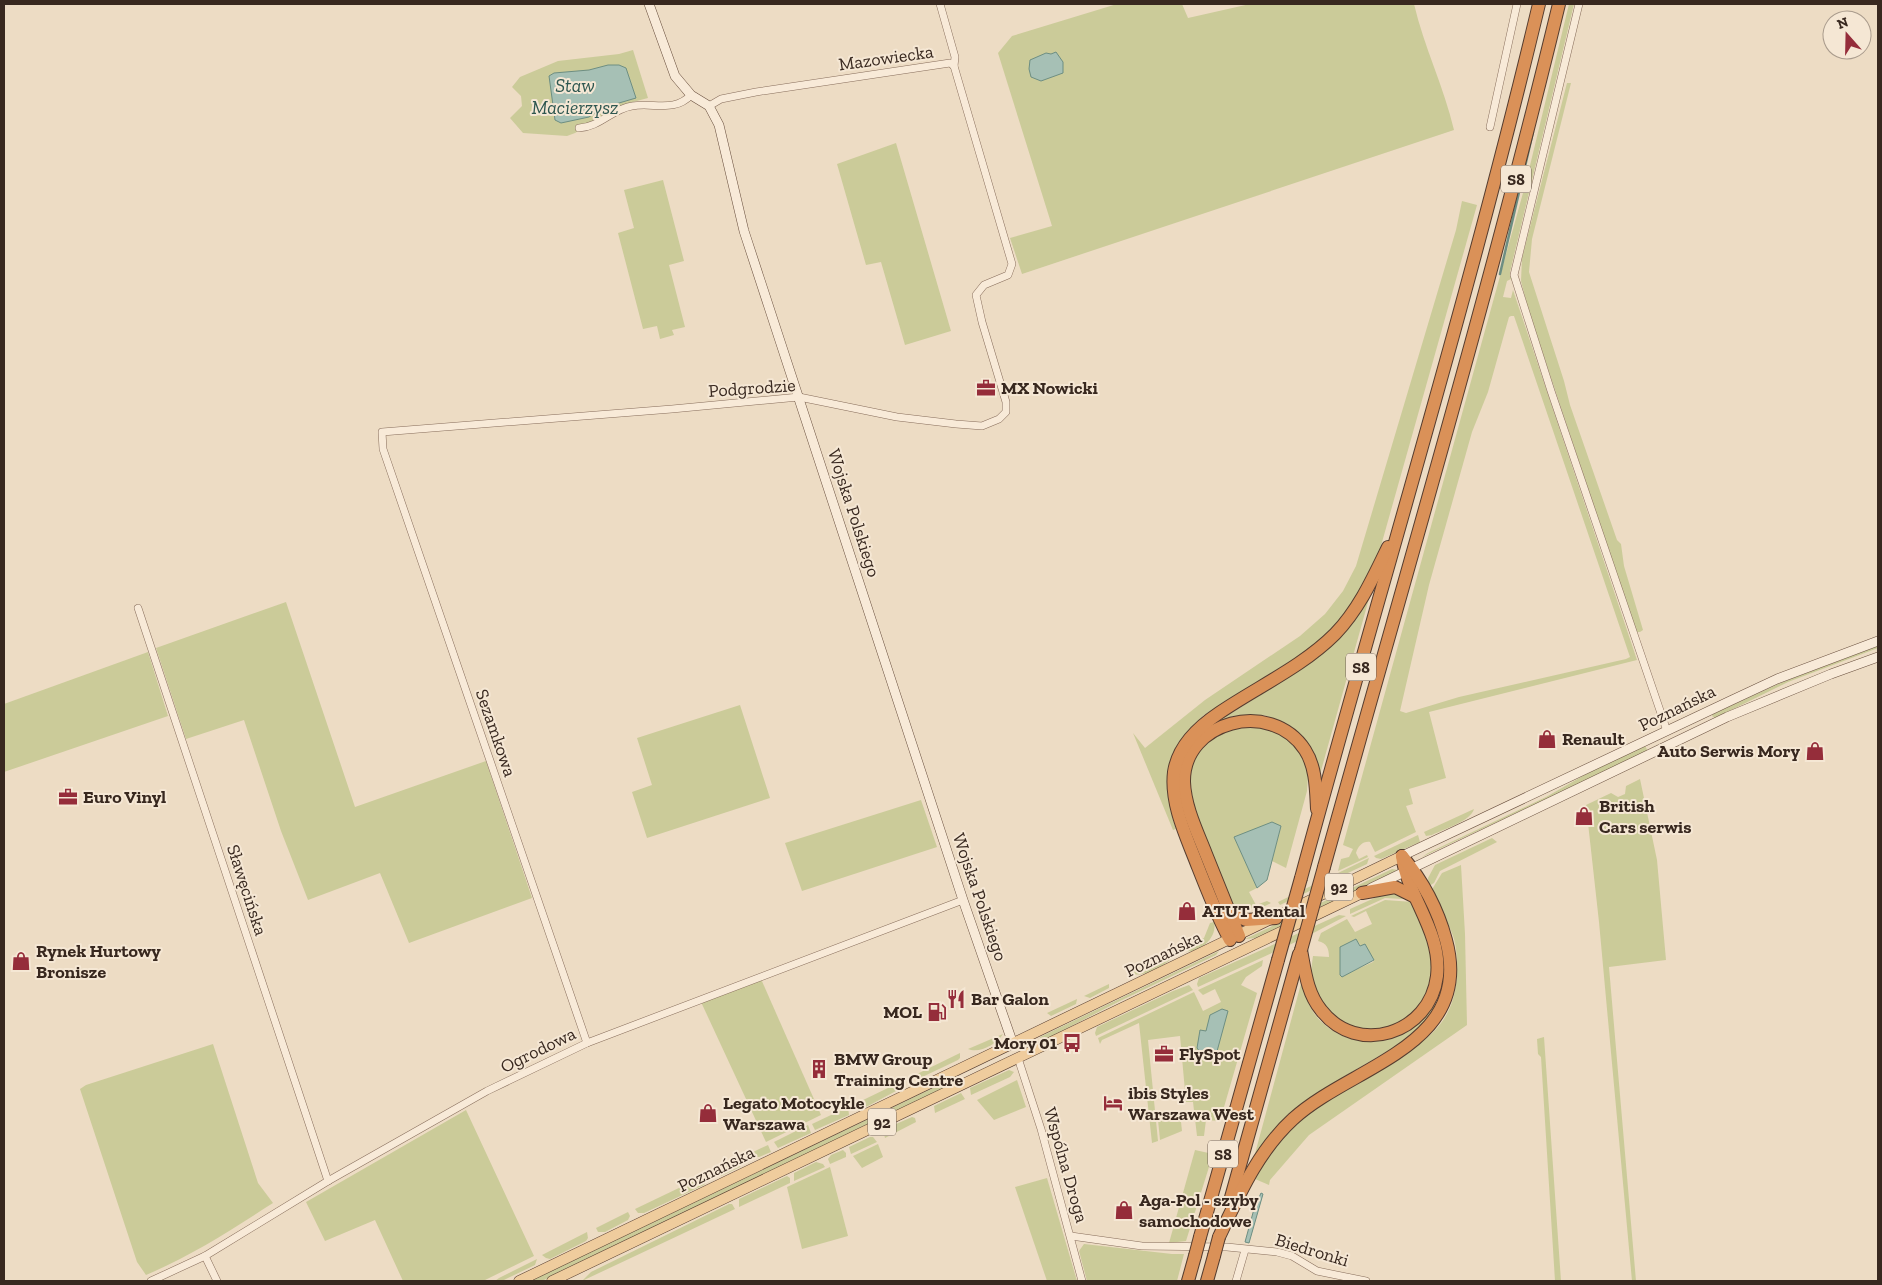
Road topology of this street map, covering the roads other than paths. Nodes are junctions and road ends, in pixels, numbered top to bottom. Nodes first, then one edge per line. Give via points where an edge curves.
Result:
1 (650, 4) edge
2 (940, 4) edge
3 (1517, 4) edge
4 (1539, 4) edge
5 (1559, 4) edge
6 (1579, 4) edge
7 (954, 66) junction
8 (691, 95) junction
9 (709, 106) junction
10 (579, 128) dead end
11 (1490, 128) dead end
12 (1012, 264) joint
13 (798, 397) junction
14 (382, 432) joint
15 (1403, 515) junction
16 (138, 608) dead end
17 (1878, 641) edge
18 (1878, 657) edge
19 (1666, 731) junction
20 (1317, 819) junction
21 (1402, 856) junction
22 (1408, 870) junction
23 (1362, 893) junction
24 (1415, 897) junction
25 (963, 900) junction
26 (1230, 913) junction
27 (1276, 918) junction
28 (1234, 938) junction
29 (1300, 950) junction
30 (1241, 951) junction
31 (587, 1043) junction
32 (1013, 1044) junction
33 (1018, 1058) junction
34 (328, 1181) junction
35 (1071, 1236) junction
36 (1219, 1238) junction
37 (1245, 1250) junction
38 (205, 1256) junction
39 (151, 1281) edge
40 (217, 1281) edge
41 (519, 1281) edge
42 (552, 1281) edge
43 (1082, 1281) edge
44 (1188, 1281) edge
45 (1207, 1281) edge
46 (1236, 1281) edge
47 (1366, 1281) edge

1 - 8 street via 675,76
2 - 7 street via 955,58
3 - 11 street
4 - 15 highway, S8 via 1506,144
5 - 29 highway, S8, bridge via 1487,286
6 - 19 street via 1514,275
7 - 9 street, Mazowiecka via 950,63 756,92 721,99
7 - 12 street, Mazowiecka
8 - 9 street
8 - 10 street via 684,102 671,105 632,106 612,113 599,123
9 - 13 street, Wojska Polskiego via 719,124 744,231
12 - 13 street, Podgrodzie via 1008,275 984,285 976,294 1006,402 1006,412 999,419 982,426 956,424 897,417
13 - 14 street, Podgrodzie
13 - 25 street, Wojska Polskiego
14 - 31 street, Sezamkowa via 382,449
15 - 20 highway, S8
15 - 28 highway via 1365,594 1346,622 1303,660 1199,727 1177,761 1174,786 1182,822 1218,917
16 - 34 street, Sławęcińska
17 - 19 street, Poznańska via 1778,679
18 - 22 street, Poznańska via 1727,717
19 - 21 street, Poznańska
20 - 26 highway via 1312,766 1301,745 1284,730 1258,720 1236,722 1200,741 1188,763 1184,779 1186,798
20 - 44 highway, S8, bridge
21 - 22 highway
21 - 27 main road, Poznańska / 92
22 - 23 street, Poznańska
22 - 24 highway
22 - 36 highway via 1420,878 1448,947 1450,981 1444,1004 1418,1038 1313,1104 1280,1132 1252,1171
23 - 24 highway via 1395,887
23 - 30 main road, Poznańska / 92
24 - 29 highway via 1433,939 1437,977 1425,1008 1402,1028 1383,1035 1368,1035 1337,1026 1314,1001
25 - 31 street, Ogrodowa
25 - 32 street, Wojska Polskiego
26 - 27 highway via 1246,920
26 - 28 highway
27 - 28 main road, Poznańska / 92
28 - 30 main road
28 - 32 main road, Poznańska / 92
29 - 36 highway, S8
30 - 33 main road, Poznańska / 92
31 - 34 street, Ogrodowa via 487,1091
32 - 41 main road, Poznańska / 92
33 - 35 street, Wspólna Droga
33 - 42 main road, Poznańska / 92
34 - 38 street, Ogrodowa
35 - 37 street, Biedronki via 1142,1246
35 - 43 street, Wspólna Droga
36 - 45 highway, S8, bridge
37 - 46 street
37 - 47 street, Biedronki via 1285,1253 1317,1270
38 - 39 street, Ogrodowa
38 - 40 street

